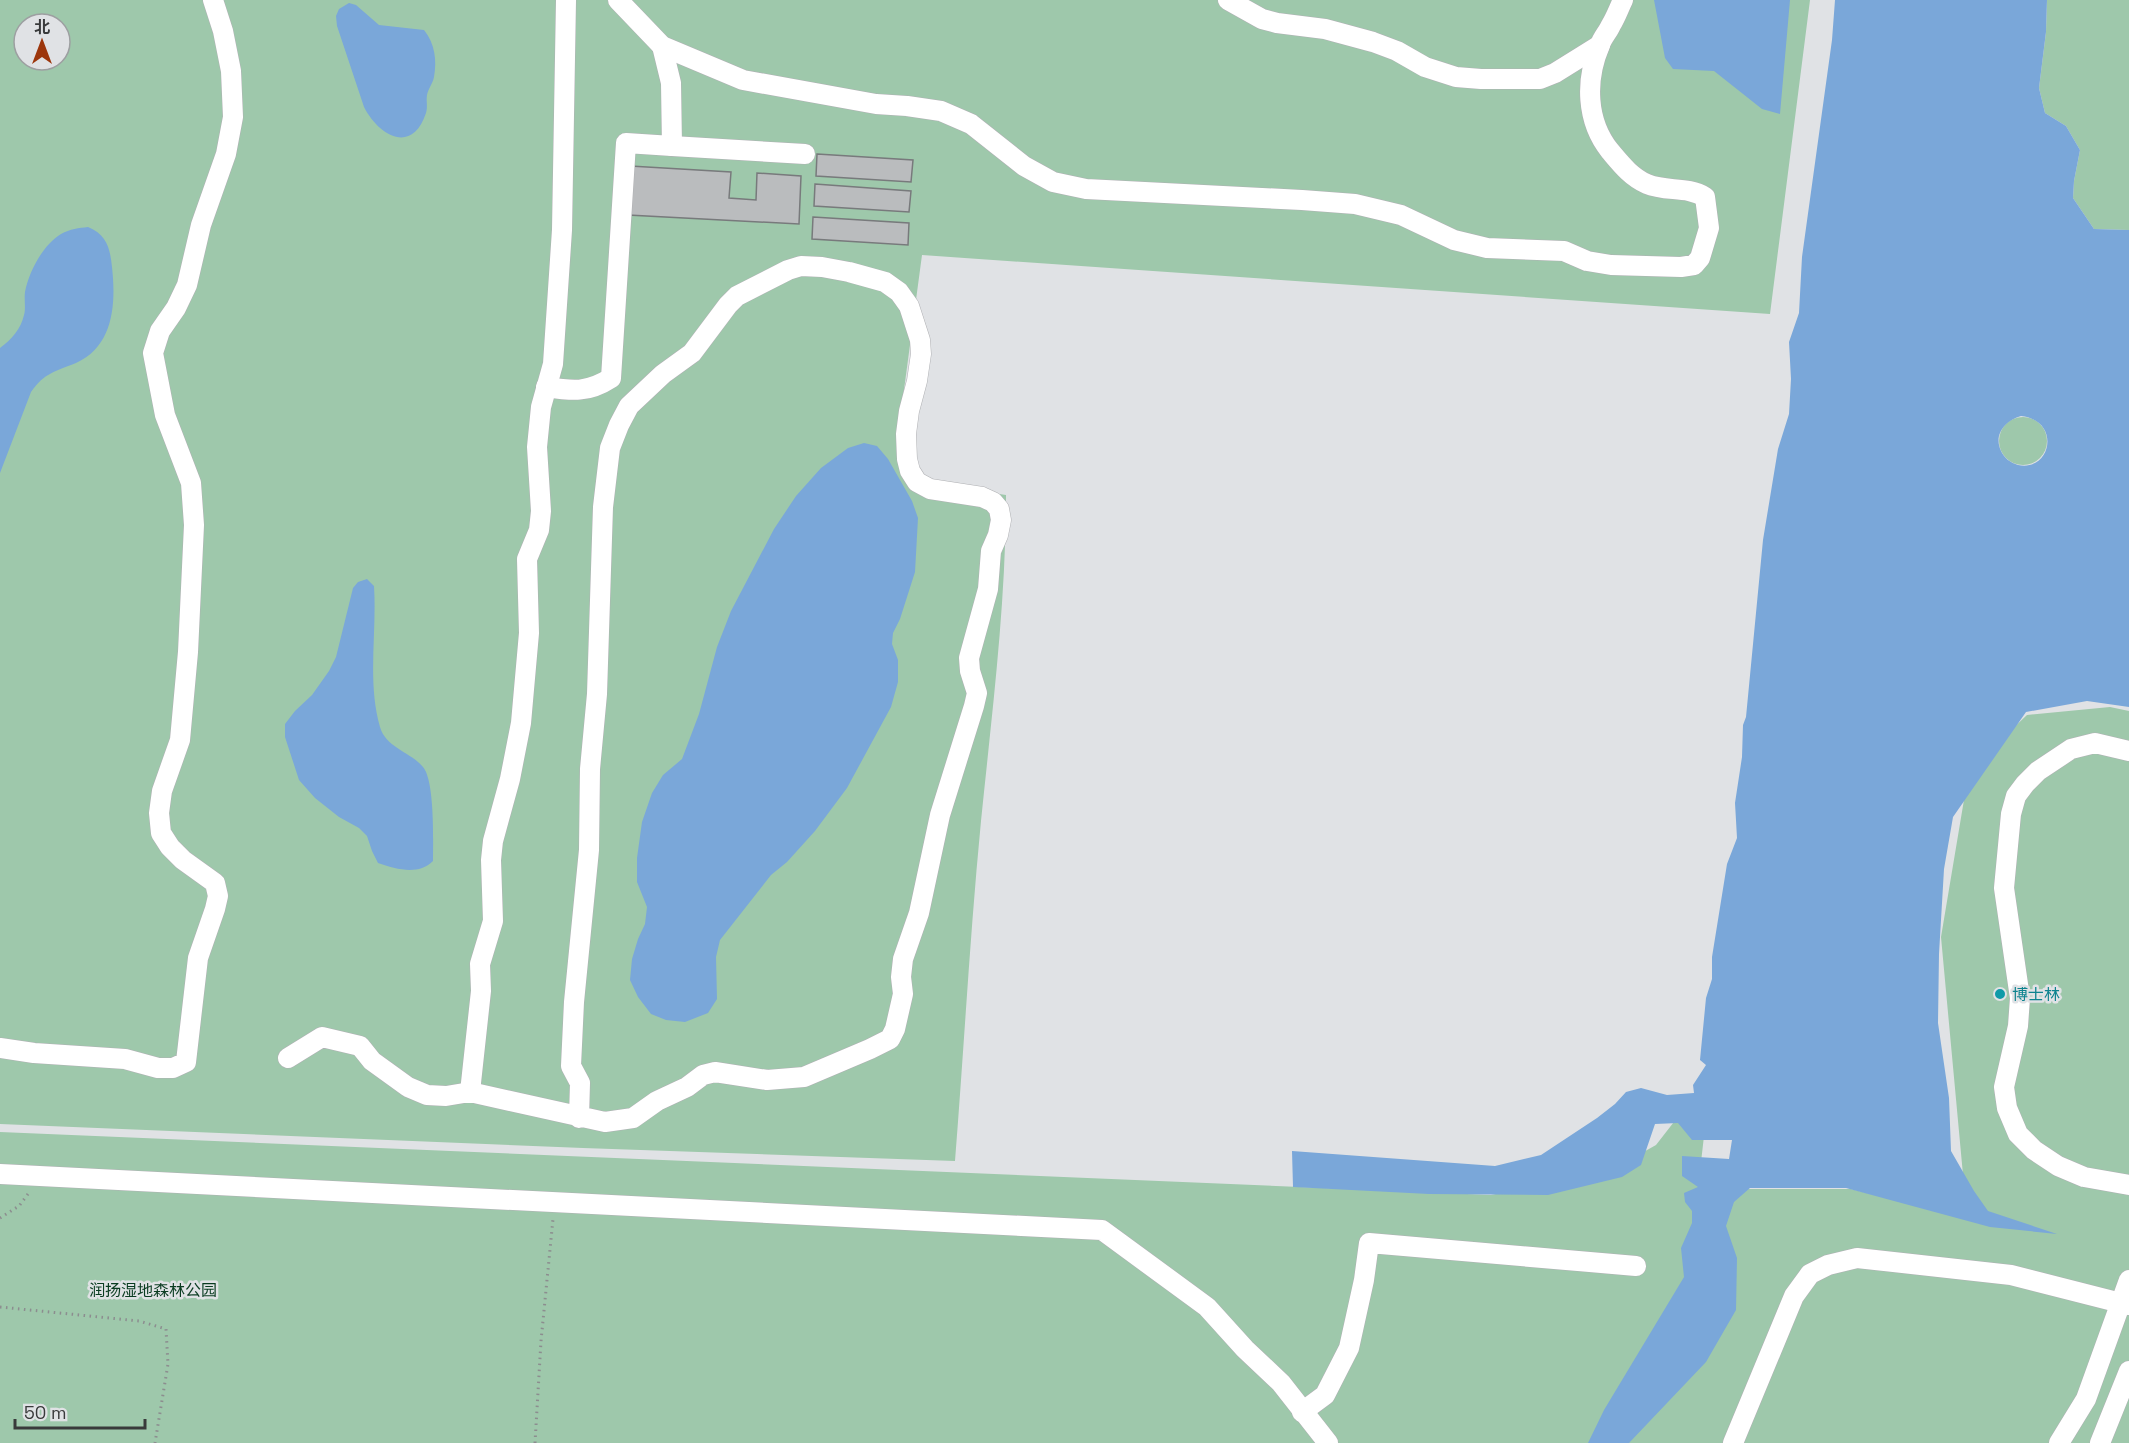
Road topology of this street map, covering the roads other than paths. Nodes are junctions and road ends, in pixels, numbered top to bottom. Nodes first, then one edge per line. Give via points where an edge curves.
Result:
1 (213, 0) edge
2 (566, 0) edge
3 (618, 0) edge
4 (1228, 0) edge
5 (1623, 0) edge
6 (1600, 45) junction
7 (662, 46) junction
8 (672, 146) junction
9 (805, 154) dead end
10 (611, 378) junction
11 (546, 387) junction
12 (637, 398) junction
13 (2129, 751) edge
14 (0, 1048) edge
15 (288, 1058) dead end
16 (470, 1092) junction
17 (579, 1118) junction
18 (0, 1174) edge
19 (2129, 1185) edge
20 (1636, 1266) dead end
21 (2129, 1280) edge
22 (2125, 1304) edge
23 (2129, 1371) edge
24 (1302, 1412) junction
25 (1328, 1443) edge
26 (1733, 1443) edge
27 (2059, 1443) edge
28 (2100, 1443) edge

1 - 14 lane via 231,71 233,117 226,154 201,225 187,285 160,331 153,353 165,415 191,483 194,525 180,740 162,791 161,833 183,860 215,883 218,896 198,958 186,1062 173,1068 158,1068 125,1059
2 - 11 lane via 562,230 553,364
3 - 7 lane
4 - 6 lane via 1276,24 1325,29 1373,42 1456,77 1540,79
5 - 6 lane
6 - 7 lane via 1593,69 1590,107 1595,127 1607,147 1632,176 1650,185 1695,191 1706,197 1709,228 1694,265 1611,265 1587,261 1564,251 1487,248 1454,240 1401,215 1355,204 1086,189 1053,182 1024,166 971,124 941,111 876,104 742,80
7 - 8 lane via 671,83
8 - 9 lane
8 - 10 lane via 626,143
10 - 11 lane via 588,390
10 - 12 lane
11 - 16 lane via 537,447 539,530 527,559 529,633 521,723 493,841 493,921 480,964 481,991
12 - 17 lane via 610,447 603,507 589,850 571,1066 580,1083
12 - 17 lane via 692,353 737,296 788,270 822,267 885,282 909,306 920,340 917,381 906,434 910,471 917,482 930,489 993,502 1001,520 969,658 976,693 974,706 940,815 919,913 903,959 903,994 890,1039 804,1077 767,1080 715,1072 703,1075 633,1118 604,1122
13 - 19 lane via 2095,743 2071,749 2038,771 2016,796 2004,888 2020,998 2004,1087 2007,1108 2018,1134 2034,1150 2084,1177
15 - 16 lane via 322,1037 360,1046 372,1061 408,1088 427,1095
16 - 17 lane
18 - 24 lane via 1102,1230 1207,1307 1281,1383
20 - 24 lane via 1369,1244 1349,1348 1324,1395
21 - 22 lane
22 - 26 lane via 2011,1275 1857,1258 1828,1265 1810,1274 1794,1296
22 - 27 lane via 2086,1400
23 - 28 lane
24 - 25 lane

